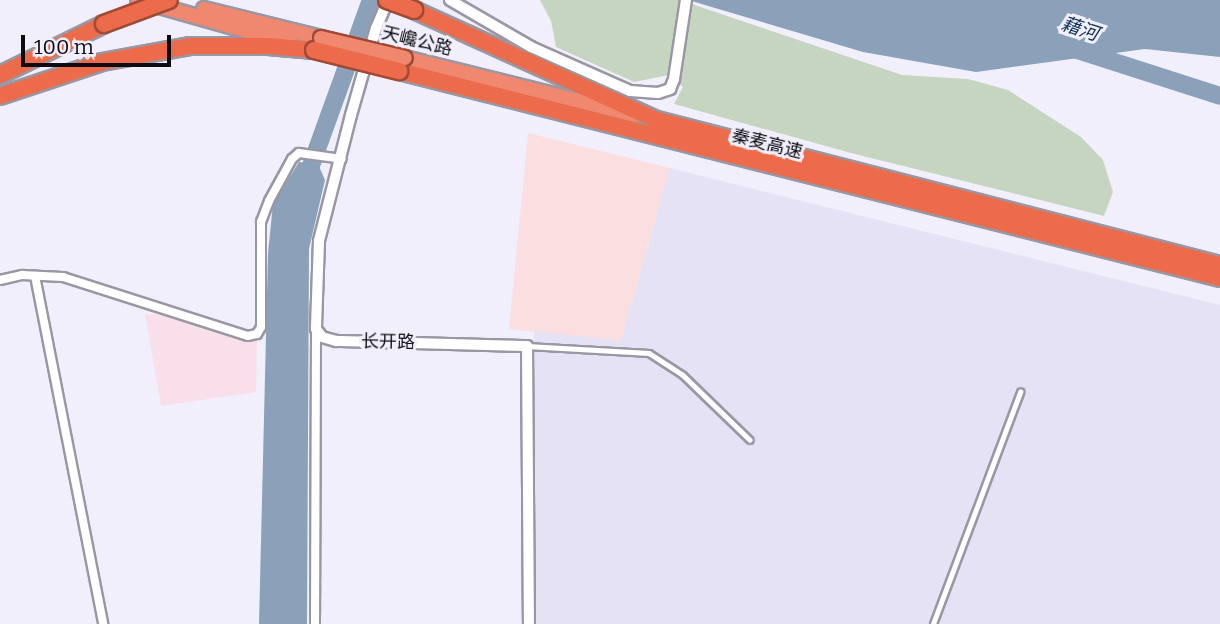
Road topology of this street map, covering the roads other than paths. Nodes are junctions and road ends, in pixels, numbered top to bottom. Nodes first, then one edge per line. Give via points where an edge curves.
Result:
1 (138, 0) edge
2 (388, 0) edge
3 (450, 0) edge
4 (686, 0) edge
5 (172, 4) edge
6 (309, 49) junction
7 (0, 75) edge
8 (0, 96) edge
9 (657, 120) junction
10 (342, 159) junction
11 (1220, 265) edge
12 (35, 276) junction
13 (1220, 278) edge
14 (0, 279) edge
15 (316, 329) junction
16 (527, 346) junction
17 (1020, 392) dead end
18 (750, 440) dead end
19 (103, 624) edge
20 (315, 624) edge
21 (528, 624) edge
22 (933, 624) edge

1 - 5 highway, 天巉公路, bridge
2 - 9 highway, 秦麦高速, bridge
2 - 10 street via 376,28
3 - 4 street via 531,47 630,91 658,93 670,89 674,79
5 - 6 highway, 天巉公路
5 - 7 highway, bridge via 104,24
5 - 9 highway, 天巉公路, bridge
6 - 8 highway, 秦麦高速 via 190,46 102,62
6 - 13 highway, 秦麦高速, bridge
9 - 11 highway, 秦麦高速
10 - 12 street via 299,153 269,201 261,222 261,327 257,334 248,336 63,276
10 - 15 street via 319,241
12 - 14 street
12 - 19 street
15 - 16 street, 长开路 via 322,337 336,341
15 - 20 street
16 - 18 lane via 649,353 683,375
16 - 21 street
17 - 22 lane

